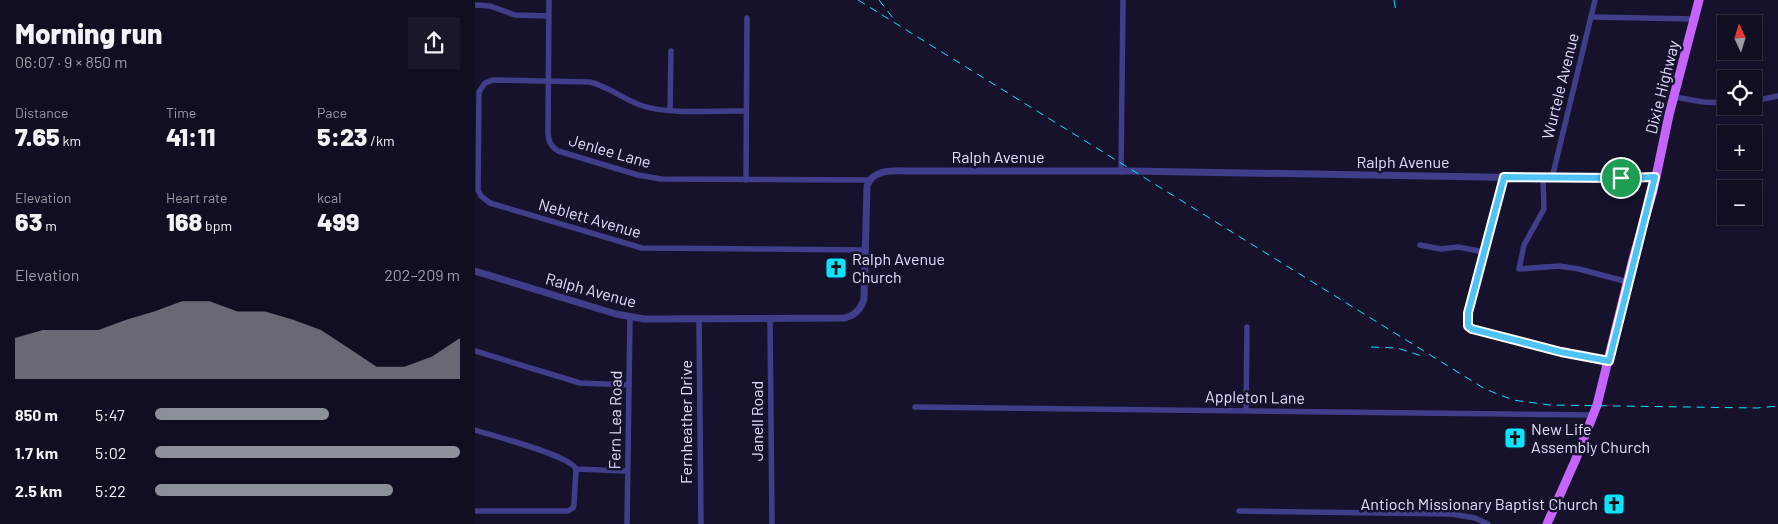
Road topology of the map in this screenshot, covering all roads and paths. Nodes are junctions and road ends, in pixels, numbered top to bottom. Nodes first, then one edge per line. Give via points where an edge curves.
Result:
1 (549, 0) edge
2 (1123, 0) edge
3 (1595, 0) edge
4 (1699, 0) edge
5 (475, 5) edge
6 (549, 16) junction
7 (1591, 17) junction
8 (747, 18) dead end
9 (1694, 19) junction
10 (671, 50) dead end
11 (549, 80) junction
12 (1778, 96) edge
13 (1675, 97) junction
14 (1762, 99) edge
15 (1717, 103) edge
16 (670, 110) junction
17 (746, 111) junction
18 (1121, 172) junction
19 (1504, 177) junction
20 (1655, 177) junction
21 (1543, 178) junction
22 (1552, 178) junction
23 (746, 180) junction
24 (869, 180) junction
25 (1420, 245) dead end
26 (866, 250) junction
27 (1484, 252) junction
28 (475, 271) edge
29 (1628, 282) junction
30 (630, 317) junction
31 (771, 318) junction
32 (699, 319) junction
33 (1247, 327) dead end
34 (475, 351) edge
35 (1609, 361) junction
36 (629, 385) junction
37 (915, 406) dead end
38 (1246, 410) junction
39 (1594, 415) junction
40 (475, 430) edge
41 (576, 469) junction
42 (627, 471) junction
43 (475, 511) edge
44 (1239, 511) dead end
45 (627, 524) edge
46 (701, 524) edge
47 (772, 524) edge
48 (1488, 524) edge
49 (1547, 524) edge

1 - 6 street, Jenlee Lane
2 - 18 street
3 - 7 street, Wurtele Avenue
4 - 9 main road, Dixie Highway
5 - 6 street via 490,6 515,15
6 - 11 street, Jenlee Lane
7 - 9 street
7 - 22 street, Wurtele Avenue
8 - 17 street
9 - 13 main road, Dixie Highway
10 - 16 street
11 - 16 street via 598,84 641,105
11 - 23 street, Jenlee Lane via 548,140 558,151 646,177
11 - 26 street, Neblett Avenue via 497,79 481,88 477,184 481,196 489,203 642,248
12 - 14 street
13 - 15 street
13 - 20 main road, Dixie Highway
16 - 17 street
17 - 23 street
18 - 19 street, Ralph Avenue
18 - 24 street, Ralph Avenue via 887,172
19 - 21 street, Ralph Avenue
19 - 27 street
20 - 22 street, Ralph Avenue
20 - 29 main road, Dixie Highway
21 - 22 street, Ralph Avenue
21 - 29 street via 1544,208 1524,244 1519,269 1579,268
23 - 24 street, Jenlee Lane
24 - 26 street, Ralph Avenue
25 - 27 street
26 - 31 street, Ralph Avenue via 865,296 855,313 844,318
27 - 35 street via 1468,313 1467,324 1472,329
28 - 30 street, Ralph Avenue
29 - 35 main road, Dixie Highway
30 - 32 street, Ralph Avenue
30 - 36 street, Fern Lea Road
31 - 32 street, Ralph Avenue
31 - 47 street, Janell Road
32 - 46 street, Fernheather Drive
33 - 38 street
34 - 36 street via 580,383
35 - 39 main road, Dixie Highway
36 - 42 street, Fern Lea Road
37 - 38 street, Appleton Lane
38 - 39 street, Appleton Lane
39 - 49 main road, Dixie Highway
40 - 41 street via 549,453 573,464
41 - 42 street
41 - 43 street via 574,504 568,511
42 - 45 street, Fern Lea Road
44 - 48 street via 1452,514

